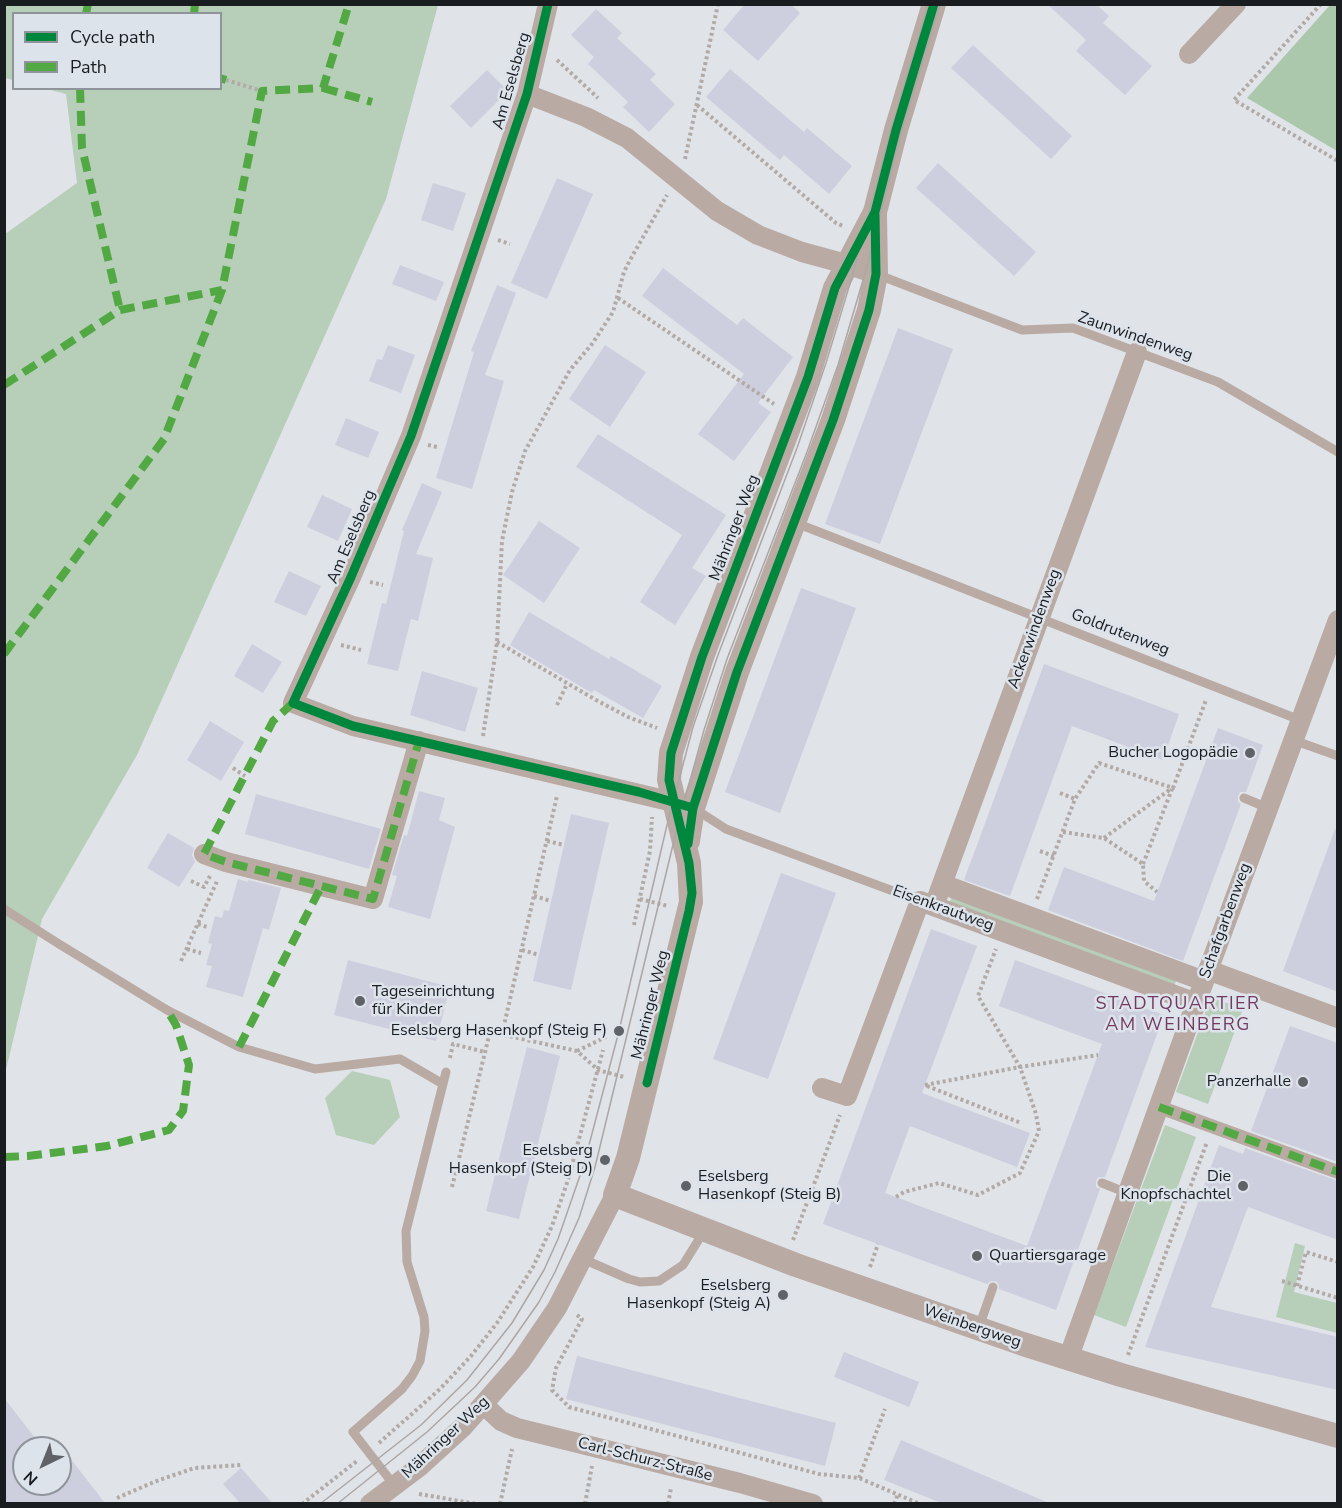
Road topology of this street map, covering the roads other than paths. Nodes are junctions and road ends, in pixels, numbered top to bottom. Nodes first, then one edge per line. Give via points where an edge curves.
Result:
1 (548, 4) edge
2 (934, 4) edge
3 (1236, 4) edge
4 (1189, 54) dead end
5 (527, 94) junction
6 (874, 212) junction
7 (846, 264) junction
8 (876, 274) junction
9 (1137, 352) junction
10 (1338, 452) edge
11 (794, 522) junction
12 (1039, 618) junction
13 (1338, 620) edge
14 (1300, 720) junction
15 (1293, 740) junction
16 (419, 741) junction
17 (1338, 756) edge
18 (1244, 798) dead end
19 (672, 802) junction
20 (1268, 808) junction
21 (204, 854) dead end
22 (942, 884) junction
23 (927, 904) junction
24 (4, 909) edge
25 (1206, 976) junction
26 (1196, 1003) junction
27 (1338, 1018) edge
28 (446, 1072) road end
29 (444, 1084) junction
30 (822, 1088) dead end
31 (1159, 1107) junction
32 (1338, 1172) edge
33 (1102, 1183) dead end
34 (1127, 1193) junction
35 (615, 1195) junction
36 (705, 1230) junction
37 (583, 1259) junction
38 (993, 1287) dead end
39 (978, 1329) junction
40 (1068, 1359) junction
41 (484, 1405) junction
42 (1338, 1436) edge
43 (403, 1489) junction
44 (370, 1503) edge
45 (813, 1503) edge

1 - 5 street, Am Eselsberg
2 - 6 street, Mähringer Weg
3 - 4 street
5 - 7 street, Am Eselsberg via 616,132 717,210 758,235
5 - 16 street, Am Eselsberg via 411,436 293,703 353,726
6 - 7 street, Mähringer Weg
6 - 8 street, Mähringer Weg
7 - 8 street
7 - 19 street, Mähringer Weg via 794,418 676,735 669,768
8 - 9 lane, Zaunwindenweg via 1022,330 1073,328
8 - 11 street, Mähringer Weg via 847,380
9 - 10 lane, Zaunwindenweg via 1218,382
9 - 12 street, Ackerwindenweg
11 - 12 lane, Goldrutenweg
11 - 19 street, Mähringer Weg via 737,672
12 - 14 lane, Goldrutenweg
12 - 22 street, Ackerwindenweg
13 - 14 street, Schafgarbenweg
14 - 15 street, Schafgarbenweg
15 - 17 lane
15 - 20 street, Schafgarbenweg
16 - 19 street, Am Eselsberg
16 - 21 street via 373,899
18 - 20 lane
19 - 23 lane, Eisenkrautweg via 726,829
19 - 35 street, Mähringer Weg via 688,832 692,893 631,1148
20 - 25 street, Schafgarbenweg
22 - 23 street, Ackerwindenweg
22 - 25 street, Eisenkrautweg
23 - 26 street, Eisenkrautweg
23 - 30 street, Ackerwindenweg via 847,1096
24 - 29 lane via 167,1010 239,1047 315,1069 400,1059
25 - 26 street, Schafgarbenweg
25 - 27 street, Eisenkrautweg
26 - 31 street, Schafgarbenweg
28 - 29 lane
29 - 43 lane via 406,1231 407,1262 424,1317 420,1361 402,1389 352,1432
31 - 32 street
31 - 34 street, Schafgarbenweg
33 - 34 lane
34 - 40 street, Schafgarbenweg
35 - 36 street, Weinbergweg
35 - 37 street, Mähringer Weg
36 - 37 lane via 683,1265 659,1281 629,1279
36 - 39 street, Weinbergweg
37 - 41 street, Mähringer Weg via 539,1336
38 - 39 lane
39 - 40 street, Weinbergweg
40 - 42 street, Weinbergweg
41 - 43 street, Mähringer Weg
41 - 45 street, Carl-Schurz-Straße via 501,1421 517,1428
43 - 44 street, Mähringer Weg

